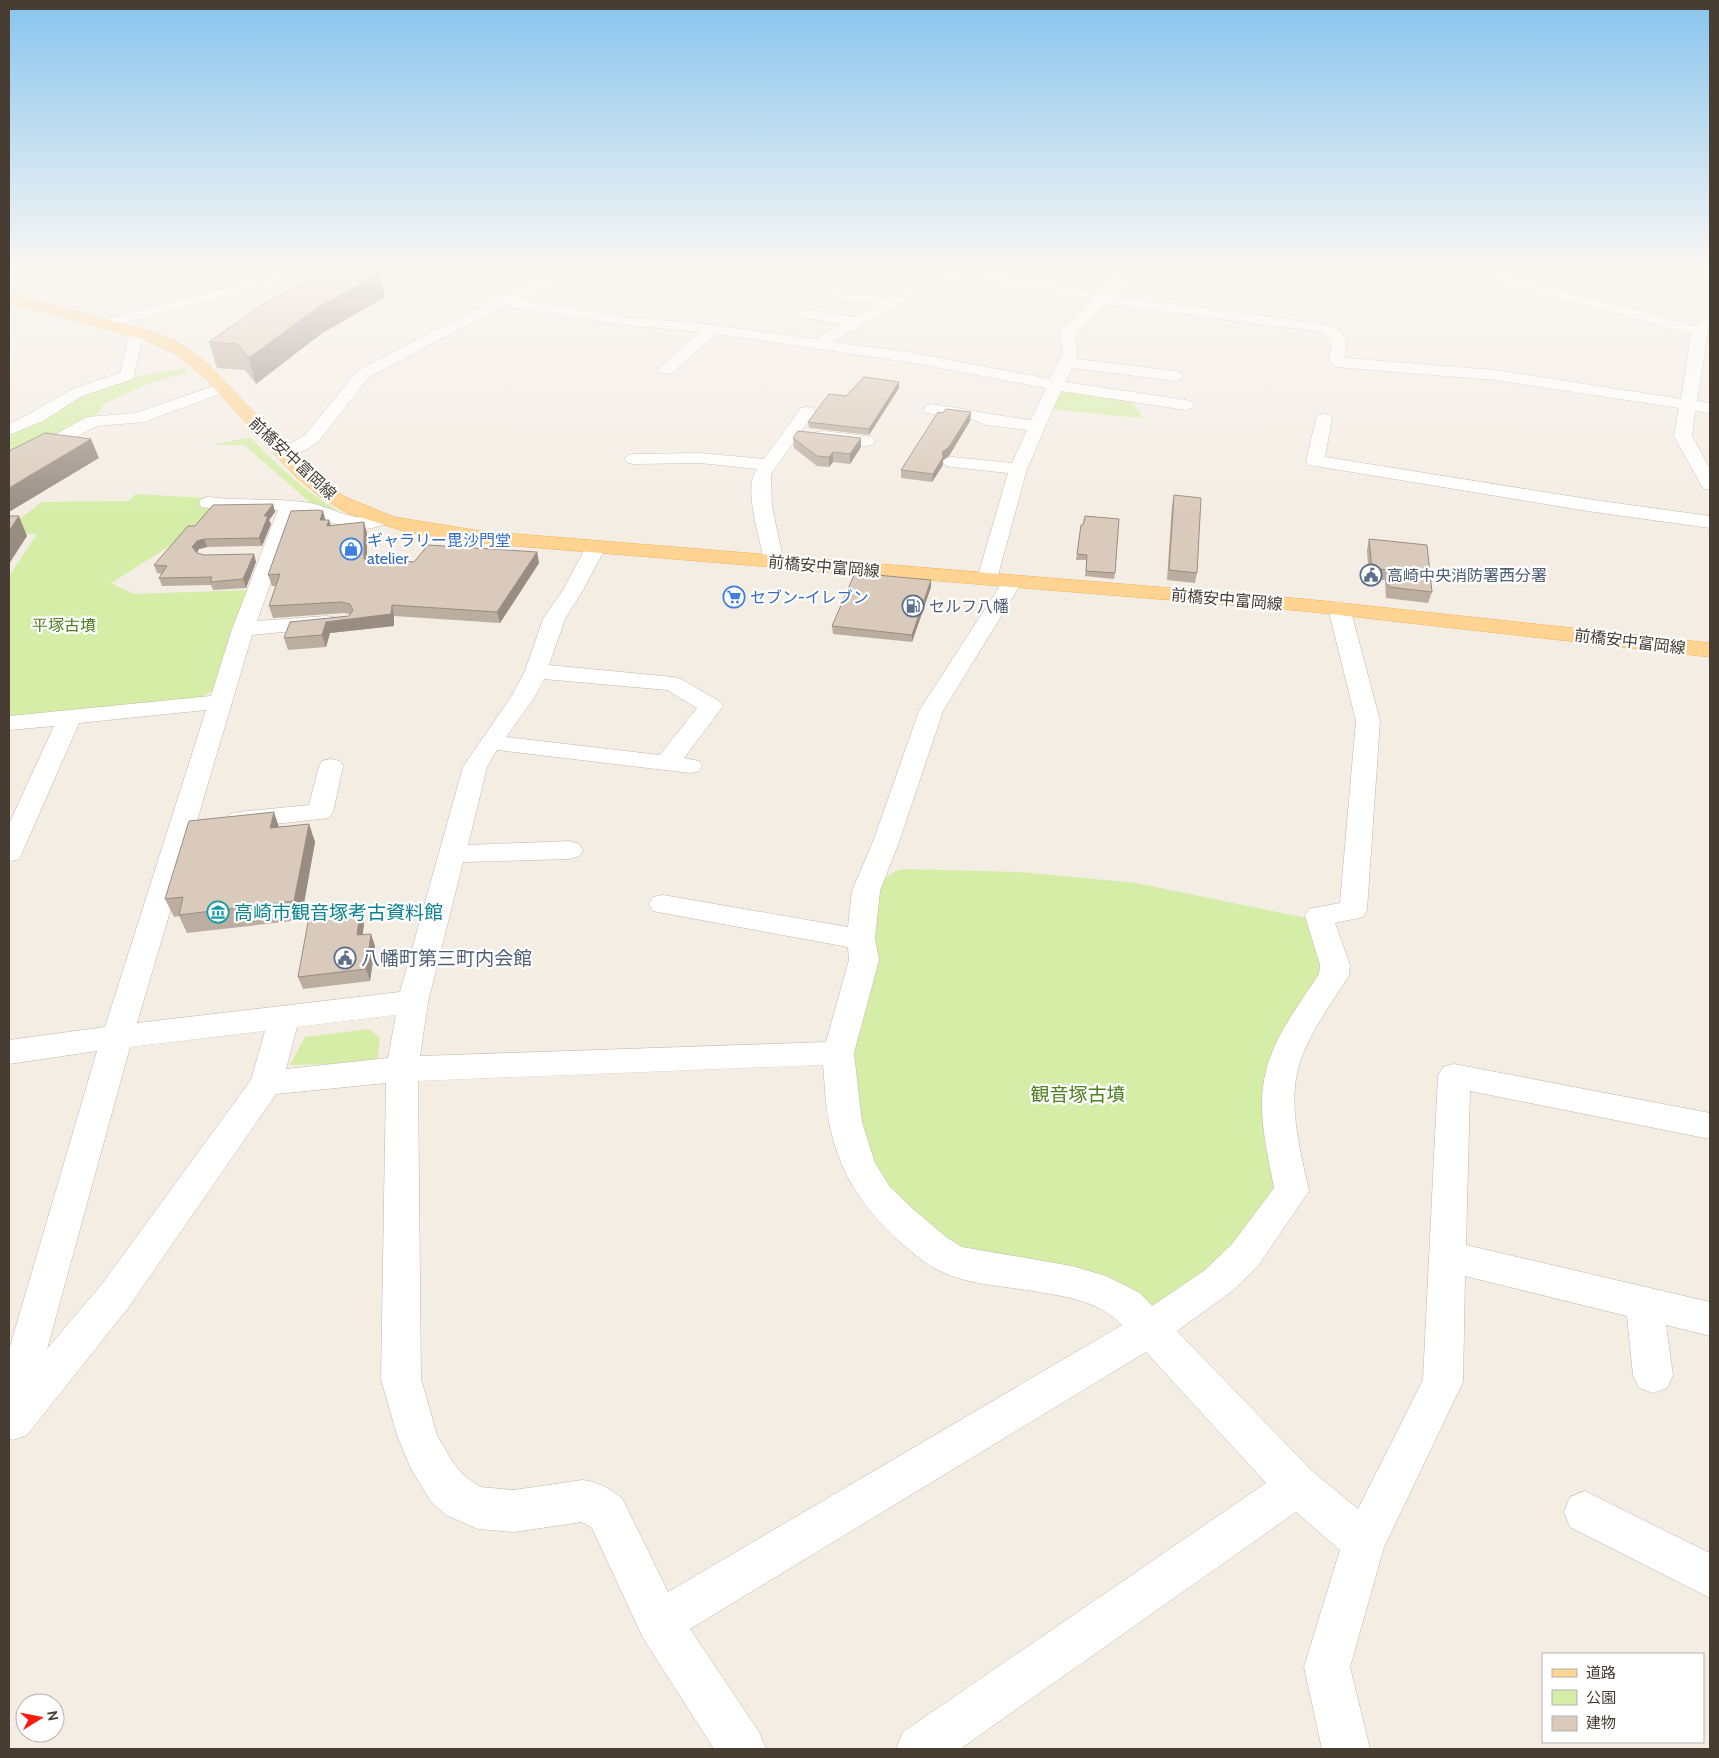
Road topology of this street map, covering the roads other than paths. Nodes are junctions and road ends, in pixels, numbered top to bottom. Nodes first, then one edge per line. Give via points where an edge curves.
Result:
1 (132, 351) edge
2 (182, 351) edge
3 (407, 351) edge
4 (688, 351) edge
5 (867, 351) edge
6 (1071, 351) edge
7 (1338, 351) edge
8 (1704, 351) edge
9 (1067, 363) junction
10 (666, 370) dead end
11 (1176, 376) dead end
12 (1055, 385) junction
13 (222, 388) junction
14 (1186, 405) dead end
15 (1687, 405) junction
16 (1710, 408) edge
17 (932, 409) dead end
18 (807, 412) dead end
19 (1324, 419) dead end
20 (1036, 426) junction
21 (9, 430) edge
22 (791, 433) junction
23 (1683, 436) junction
24 (1701, 438) dead end
25 (866, 441) dead end
26 (281, 451) junction
27 (634, 459) dead end
28 (952, 462) dead end
29 (766, 465) junction
30 (9, 466) edge
31 (1018, 469) junction
32 (1710, 485) edge
33 (208, 502) dead end
34 (289, 506) junction
35 (383, 519) junction
36 (1710, 522) edge
37 (596, 547) junction
38 (774, 562) junction
39 (999, 581) junction
40 (1339, 608) junction
41 (344, 621) edge
42 (243, 629) junction
43 (1710, 650) edge
44 (536, 670) junction
45 (220, 702) junction
46 (68, 718) junction
47 (9, 724) edge
48 (490, 742) junction
49 (331, 766) dead end
50 (183, 826) junction
51 (570, 850) dead end
52 (9, 853) edge
53 (452, 854) junction
54 (663, 904) dead end
55 (861, 939) junction
56 (413, 1002) junction
57 (284, 1018) junction
58 (117, 1037) junction
59 (9, 1052) edge
60 (838, 1053) junction
61 (402, 1069) junction
62 (266, 1083) junction
63 (1710, 1126) edge
64 (1448, 1256) junction
65 (1644, 1303) junction
66 (1710, 1319) edge
67 (1151, 1328) junction
68 (1653, 1375) dead end
69 (9, 1417) edge
70 (9, 1426) edge
71 (1297, 1486) junction
72 (1584, 1512) dead end
73 (1364, 1542) junction
74 (1710, 1576) edge
75 (659, 1622) junction
76 (742, 1749) edge
77 (920, 1749) edge
78 (1346, 1749) edge

1 - 21 street via 127,376 76,393 38,417
2 - 13 main road, 前橋安中富岡線
3 - 26 street via 363,374 312,438 300,446
4 - 10 street
5 - 12 street
6 - 9 street
7 - 15 street via 1337,362 1495,375
8 - 15 street
9 - 11 street
9 - 12 street
12 - 14 street
12 - 20 street
13 - 26 main road, 前橋安中富岡線
13 - 30 street via 138,418 93,421
15 - 16 street
15 - 23 street
17 - 20 street
18 - 22 street
19 - 36 street via 1315,461
20 - 31 street
22 - 25 street
22 - 29 street
23 - 24 street
23 - 32 street
26 - 35 main road, 前橋安中富岡線 via 338,501
27 - 29 street via 738,460
28 - 31 street
29 - 38 street via 760,483 762,509
31 - 39 street
33 - 34 street
34 - 35 street via 319,510 342,520 365,524
34 - 42 street via 262,554
35 - 37 main road, 前橋安中富岡線 via 462,535
37 - 38 main road, 前橋安中富岡線
37 - 44 street via 554,619
38 - 39 main road, 前橋安中富岡線
39 - 40 main road, 前橋安中富岡線
39 - 55 street via 930,711 866,891
40 - 43 main road, 前橋安中富岡線
40 - 67 street via 1368,721 1353,910 1319,916 1335,965 1334,975 1293,1043 1282,1072 1283,1142 1292,1191 1232,1268
41 - 42 street
42 - 45 street
44 - 48 street via 522,698
44 - 48 street via 673,684 710,706 679,765
45 - 46 street
45 - 50 street
46 - 47 street
46 - 52 street
48 - 53 street via 475,768
49 - 50 street via 320,812
50 - 58 street
51 - 53 street
53 - 56 street
54 - 55 street
55 - 60 street via 864,960
56 - 57 street
56 - 61 street
57 - 58 street
57 - 62 street
58 - 59 street
58 - 69 street
60 - 61 street
60 - 67 street via 845,1122 859,1167 878,1197 900,1221 954,1261 1072,1282 1106,1292 1127,1305
61 - 62 street
61 - 75 street via 401,1379 429,1463 453,1497 477,1508 507,1512 579,1501 592,1502 607,1513
62 - 70 street via 115,1296
63 - 64 street via 1454,1076
64 - 65 street
64 - 73 street via 1443,1382
65 - 66 street
65 - 68 street
67 - 71 street
67 - 75 street
71 - 73 street
71 - 77 street
72 - 74 street
73 - 78 street via 1327,1667
75 - 76 street

